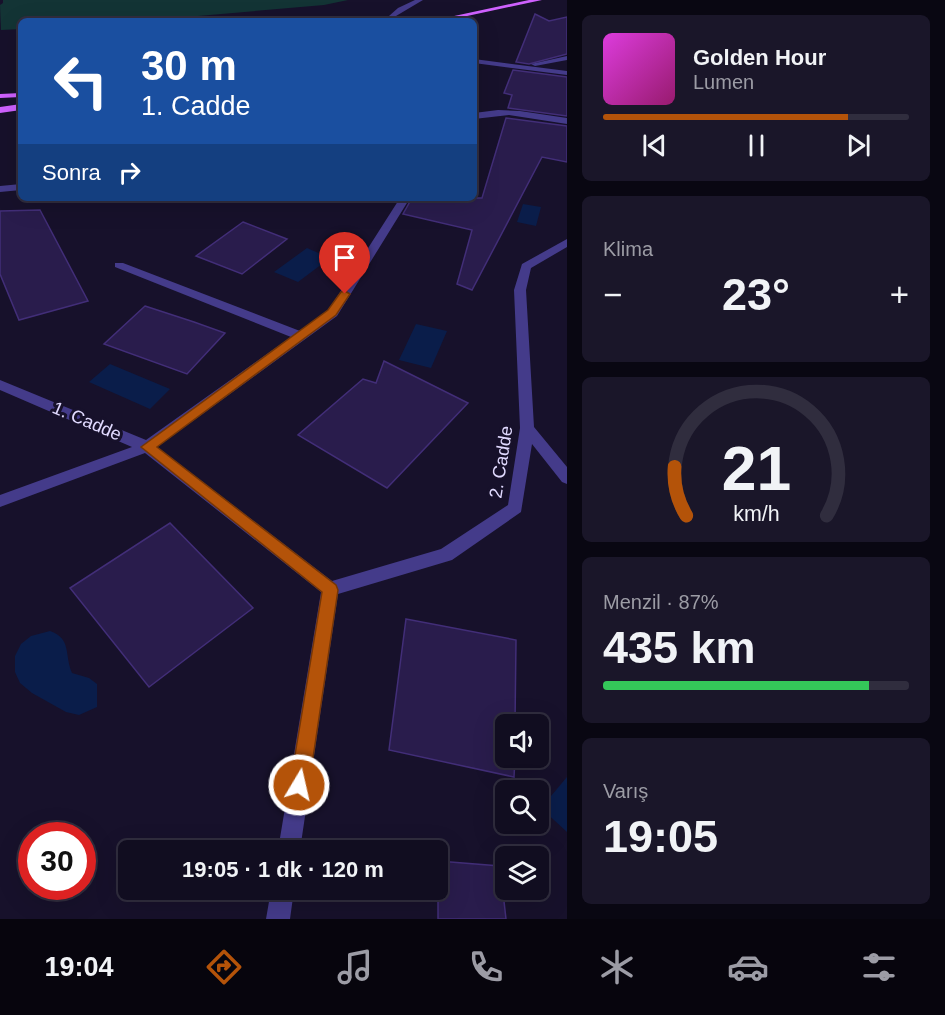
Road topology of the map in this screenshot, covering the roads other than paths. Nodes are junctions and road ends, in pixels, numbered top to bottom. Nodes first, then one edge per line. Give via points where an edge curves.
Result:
1 (420, 0) edge
2 (539, 0) edge
3 (394, 18) edge
4 (449, 18) edge
5 (567, 58) edge
6 (477, 61) edge
7 (524, 66) junction
8 (567, 73) edge
9 (18, 95) edge
10 (0, 96) edge
11 (18, 107) edge
12 (0, 110) edge
13 (477, 115) edge
14 (567, 121) edge
15 (18, 187) edge
16 (0, 189) edge
17 (403, 201) edge
18 (567, 242) edge
19 (119, 265) dead end
20 (301, 336) junction
21 (0, 385) edge
22 (527, 428) junction
23 (147, 447) junction
24 (567, 478) edge
25 (0, 501) edge
26 (330, 590) junction
27 (291, 840) edge
28 (282, 900) edge
29 (279, 919) edge

1 - 3 street via 400,9 392,16
2 - 4 main road
5 - 7 street
6 - 7 street
7 - 8 street
9 - 10 main road
11 - 12 main road
13 - 14 street via 521,112
15 - 16 street
17 - 20 street via 333,313
18 - 22 street, 2. Cadde via 526,266 520,290
19 - 20 street
20 - 23 street
21 - 23 street, 1. Cadde
22 - 24 street
22 - 26 street, 2. Cadde via 515,508 446,555
23 - 25 street
23 - 26 street, 1. Cadde
26 - 27 street
28 - 29 street

